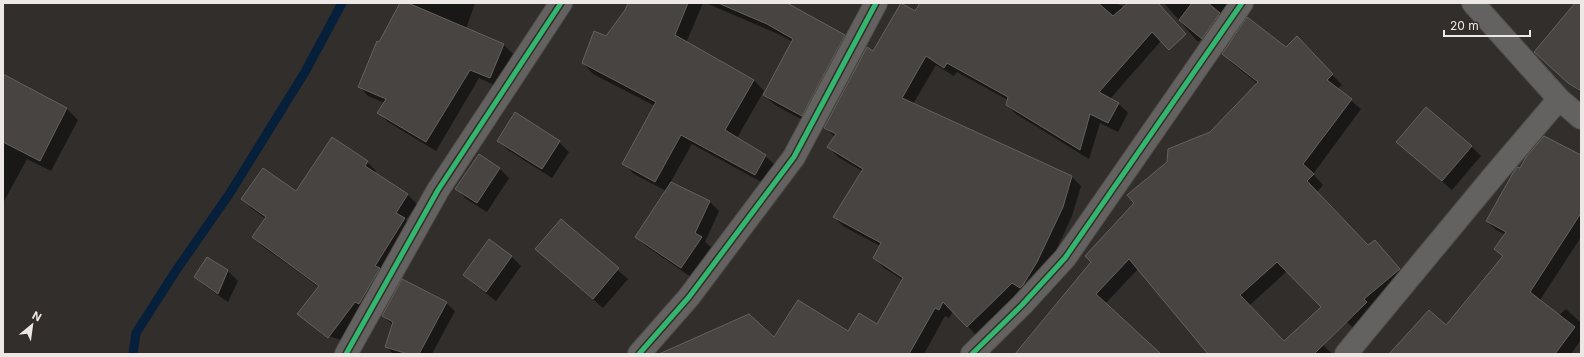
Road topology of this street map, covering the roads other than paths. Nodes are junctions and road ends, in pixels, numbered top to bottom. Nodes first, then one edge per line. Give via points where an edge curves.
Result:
1 (561, 3) edge
2 (874, 3) edge
3 (1242, 3) edge
4 (1473, 3) edge
5 (1559, 99) junction
6 (1581, 118) edge
7 (1354, 351) edge
8 (346, 354) edge
9 (639, 354) edge
10 (972, 354) edge

1 - 8 street via 438,190
2 - 9 street via 794,157 690,297
3 - 10 street via 1065,258
4 - 5 street
5 - 6 street
5 - 7 street via 1491,179

